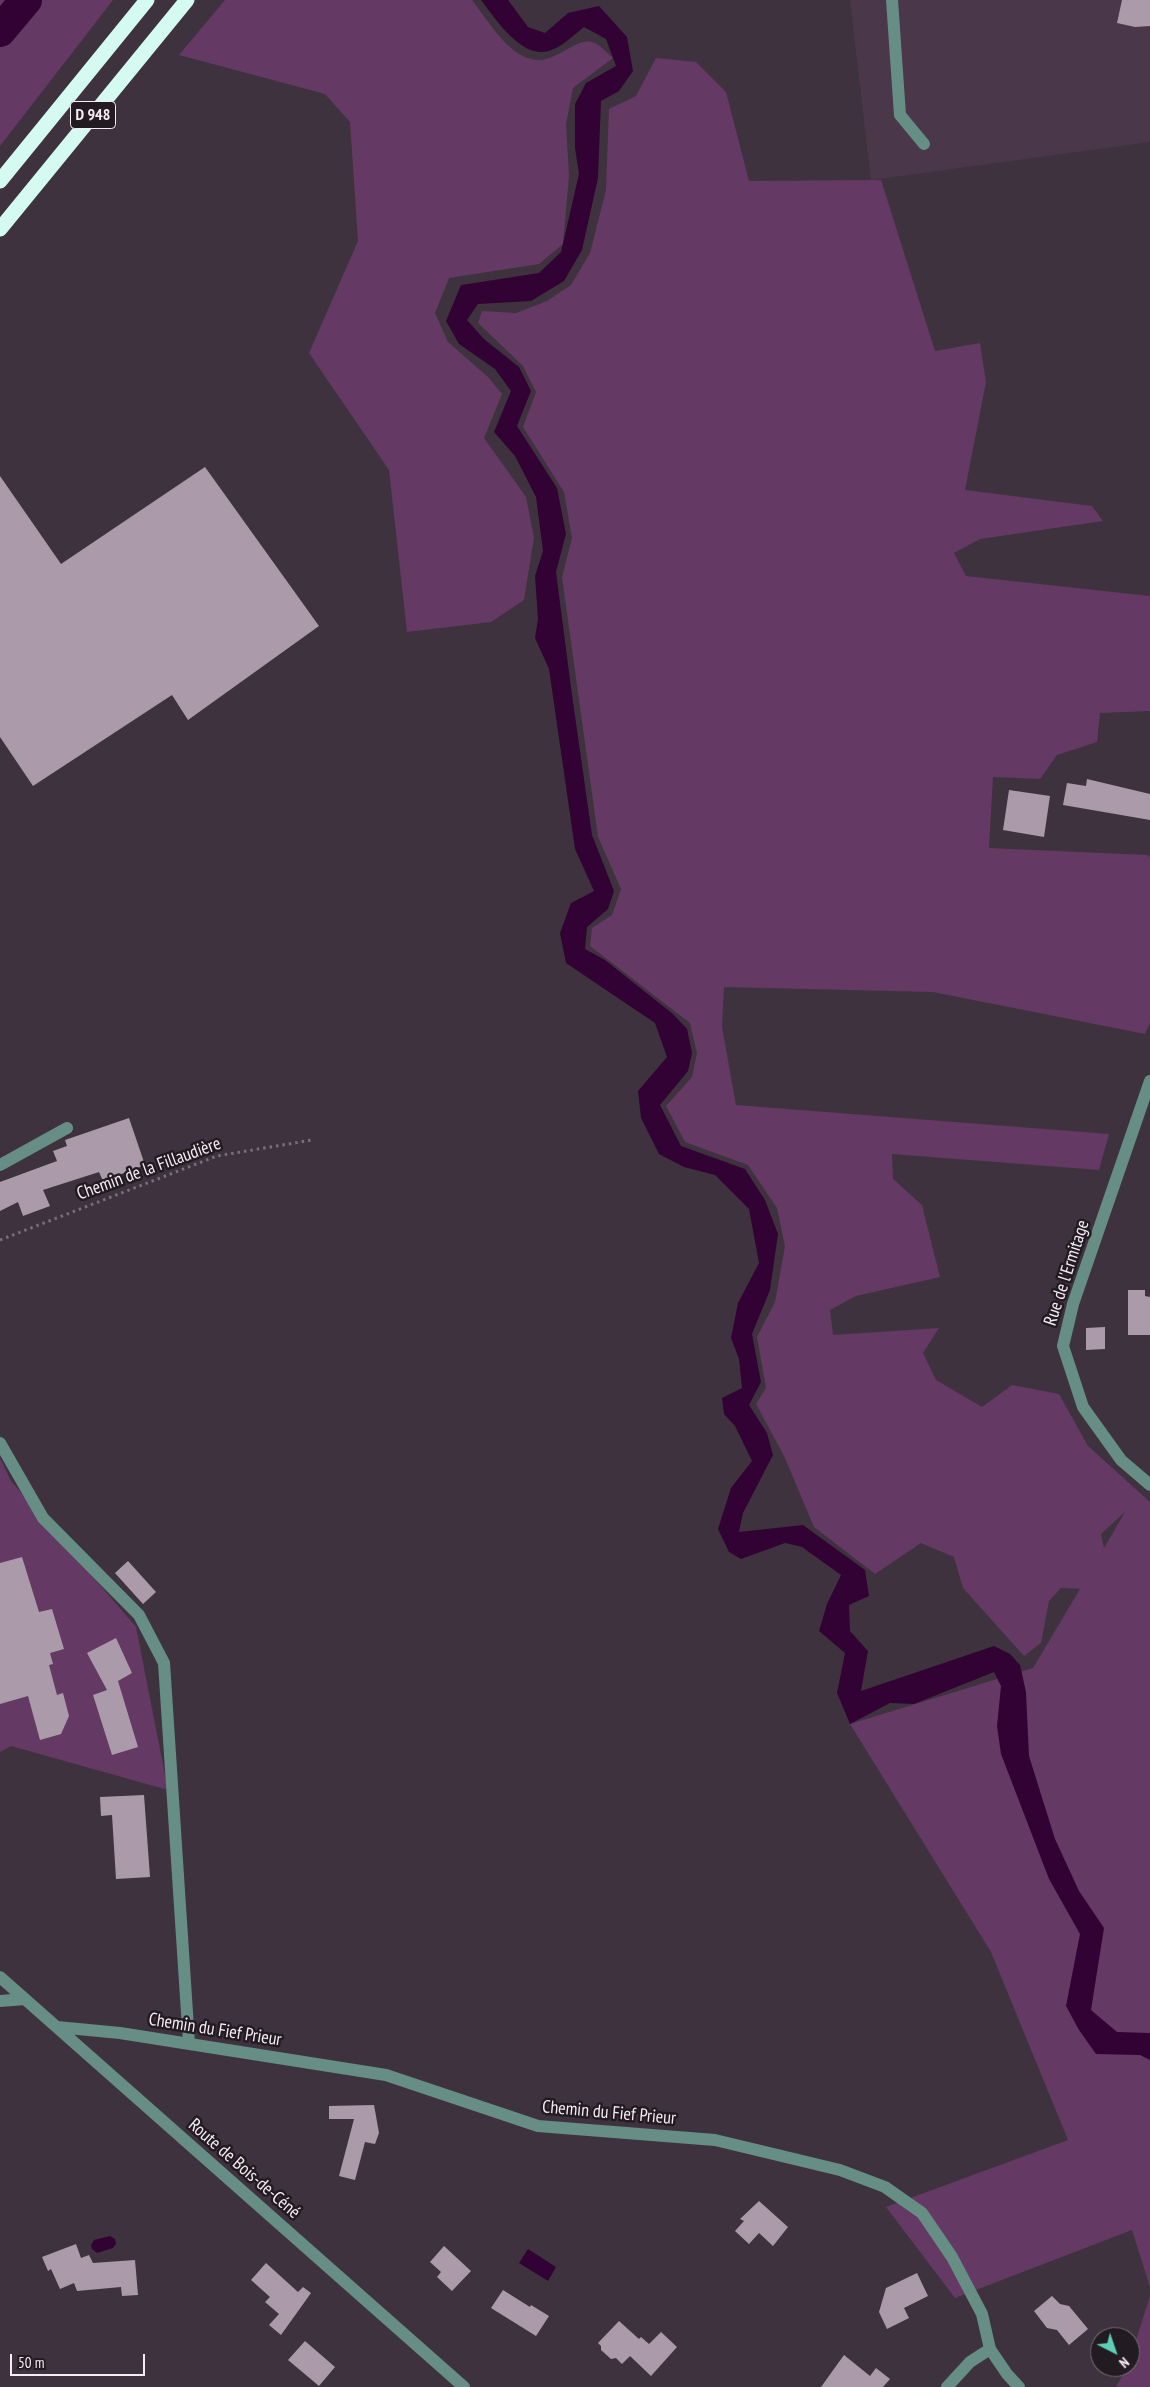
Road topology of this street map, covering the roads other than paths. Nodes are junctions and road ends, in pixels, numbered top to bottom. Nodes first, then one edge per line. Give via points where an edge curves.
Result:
1 (146, 0) edge
2 (187, 0) edge
3 (892, 0) edge
4 (924, 144) dead end
5 (0, 181) edge
6 (0, 229) edge
7 (1150, 1081) edge
8 (66, 1128) dead end
9 (0, 1165) edge
10 (0, 1443) edge
11 (1150, 1485) edge
12 (0, 1977) edge
13 (25, 1998) junction
14 (0, 2001) edge
15 (57, 2027) junction
16 (188, 2043) junction
17 (990, 2349) junction
18 (464, 2387) edge
19 (948, 2387) edge
20 (1019, 2387) edge

1 - 5 highway, D 948
2 - 6 highway, D 948
3 - 4 street via 900,115
7 - 11 street, Rue de l'Ermitage via 1072,1304 1062,1346 1083,1407 1121,1460
8 - 9 street
10 - 16 street via 43,1518 139,1615 164,1663
12 - 13 street, Route de Bois-de-Céné
13 - 14 street
13 - 15 street, Route de Bois-de-Céné
15 - 16 street, Chemin du Fief Prieur
15 - 18 street, Route de Bois-de-Céné
16 - 17 street, Chemin du Fief Prieur via 386,2075 538,2126 715,2140 840,2170 885,2187 922,2214 952,2256 982,2314
17 - 19 street via 970,2362
17 - 20 street, Chemin du Fief Prieur

